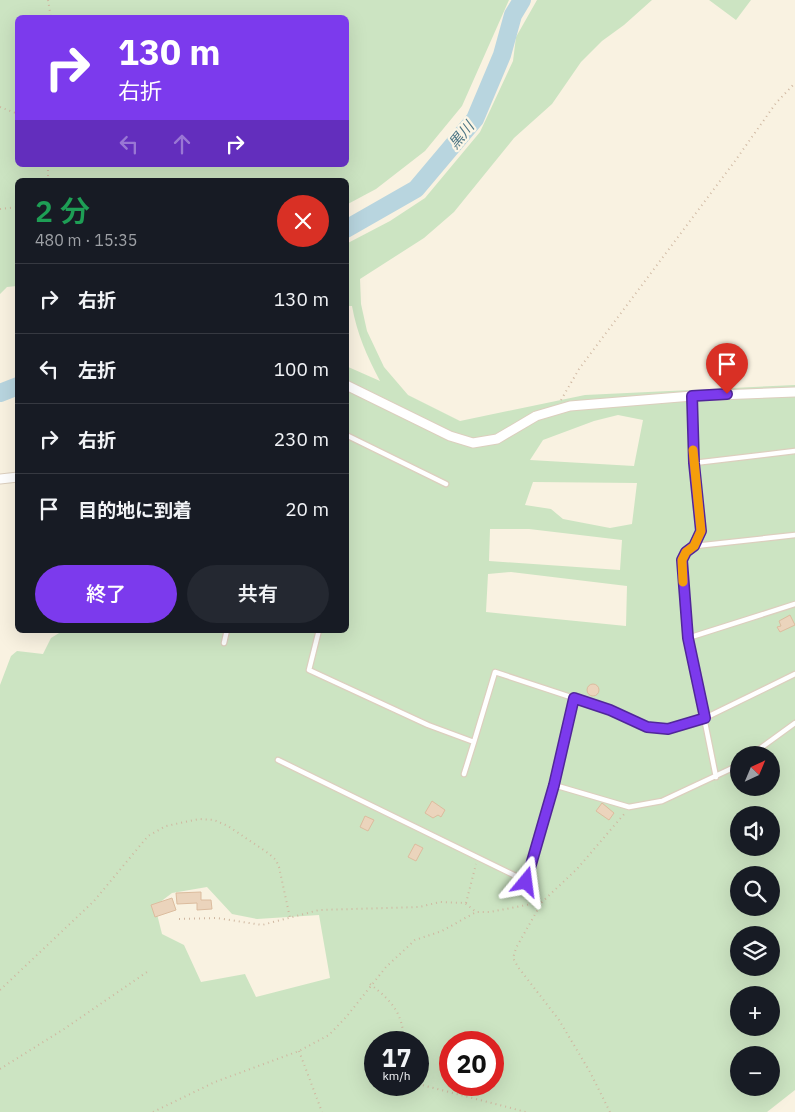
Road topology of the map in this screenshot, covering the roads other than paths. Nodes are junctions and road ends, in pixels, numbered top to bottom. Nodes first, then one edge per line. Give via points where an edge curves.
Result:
1 (349, 386) edge
2 (795, 392) edge
3 (692, 396) junction
4 (349, 436) edge
5 (795, 451) edge
6 (694, 463) junction
7 (15, 477) edge
8 (0, 479) edge
9 (446, 484) dead end
10 (795, 535) edge
11 (694, 546) junction
12 (795, 604) edge
13 (226, 633) edge
14 (318, 633) edge
15 (688, 638) junction
16 (224, 643) dead end
17 (795, 674) edge
18 (574, 698) junction
19 (705, 718) junction
20 (795, 723) edge
21 (474, 742) junction
22 (763, 746) edge
23 (278, 760) dead end
24 (730, 770) edge
25 (464, 774) dead end
26 (716, 777) junction
27 (554, 785) junction

1 - 3 street via 450,436 473,443 497,439 514,427 556,408
2 - 3 street
3 - 6 lane
4 - 9 lane
5 - 6 lane
6 - 11 lane via 701,531
7 - 8 street
10 - 11 lane
11 - 15 lane via 682,560
12 - 15 lane
13 - 16 lane
14 - 21 lane via 309,670 428,725
15 - 19 lane
17 - 19 lane
18 - 19 lane via 647,727 668,729
18 - 21 lane via 495,672
18 - 27 lane
19 - 26 lane
20 - 22 lane
21 - 25 lane
23 - 27 lane via 526,882
24 - 26 lane
26 - 27 lane via 662,801 629,807

